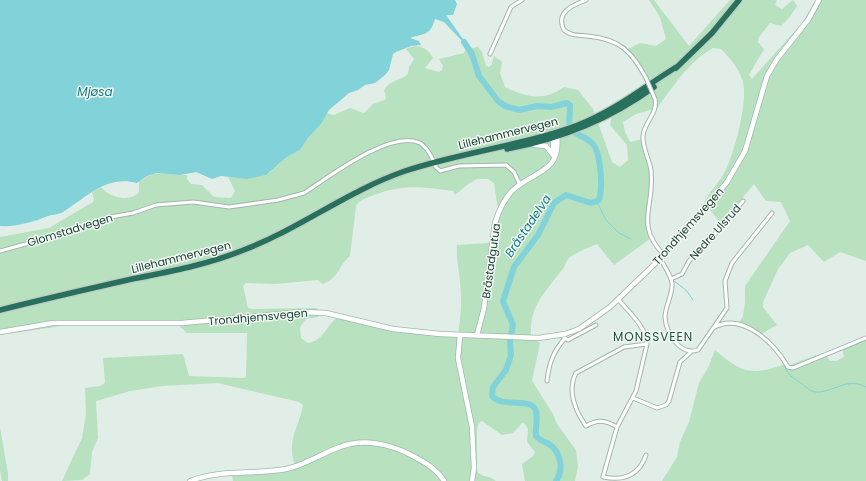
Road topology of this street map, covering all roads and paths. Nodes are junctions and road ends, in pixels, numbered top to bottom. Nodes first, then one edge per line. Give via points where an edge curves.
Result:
1 (522, 0) edge
2 (586, 0) edge
3 (739, 0) edge
4 (819, 0) edge
5 (490, 54) dead end
6 (558, 134) junction
7 (522, 146) junction
8 (553, 156) junction
9 (433, 160) dead end
10 (446, 160) junction
11 (552, 162) junction
12 (435, 166) dead end
13 (520, 185) junction
14 (743, 201) dead end
15 (772, 213) dead end
16 (0, 251) edge
17 (662, 256) junction
18 (671, 279) junction
19 (618, 298) junction
20 (0, 310) edge
21 (596, 325) dead end
22 (712, 329) junction
23 (0, 332) edge
24 (460, 335) junction
25 (477, 335) junction
26 (563, 337) junction
27 (866, 338) edge
28 (647, 344) junction
29 (691, 352) junction
30 (547, 381) dead end
31 (633, 398) junction
32 (617, 427) junction
33 (646, 455) dead end
34 (190, 481) edge
35 (444, 481) edge
36 (472, 481) edge

1 - 5 street via 511,7
2 - 17 street, bridge via 563,13 561,22 564,30 573,35 599,38 623,47 634,57 655,100 656,109 642,136 652,174 647,226 651,240
3 - 6 highway, Lillehammervegen via 712,33 678,66 589,122
4 - 17 main road, Trondhjemsvegen via 808,20 767,76 739,164 716,197
6 - 7 highway, Lillehammervegen
6 - 8 main road
6 - 10 highway, Lillehammervegen
6 - 11 main road via 559,149
7 - 8 main road via 542,144 549,147
7 - 10 highway, Lillehammervegen
8 - 11 main road
9 - 16 street, Glomstadvegen via 430,152 421,144 411,141 394,143 372,150 292,197 229,207 193,202 156,205
10 - 20 highway, Lillehammervegen via 404,172 376,184 280,235 228,256
11 - 13 main road, Bråstadgutua
12 - 13 street via 440,171 459,166 506,165 514,172
13 - 25 main road, Bråstadgutua via 502,204 495,223 484,312
14 - 18 street, Nedre Ulsrud via 689,261 682,274
15 - 22 street via 732,263 725,281 727,307
17 - 18 street
17 - 19 main road, Trondhjemsvegen
18 - 29 street via 672,291 665,318 677,344
19 - 26 main road, Trondhjemsvegen via 593,321
19 - 28 street via 640,327
21 - 26 street, Trondhjemsvegen via 568,340
22 - 27 street via 730,322 741,324 770,343 788,367 793,368
22 - 29 street via 698,350
23 - 24 main road, Trondhjemsvegen via 53,323 148,325 302,312 341,316 406,332
24 - 25 main road, Trondhjemsvegen
24 - 36 main road via 460,373 472,427
25 - 26 main road, Trondhjemsvegen
26 - 30 street via 549,362
28 - 31 street
28 - 32 street via 624,348 576,373 574,378 574,407 586,426 600,420 608,421
29 - 31 street via 680,362 666,405 656,408
31 - 32 street
32 - 33 street via 603,477 620,479 629,476 641,466
34 - 35 main road via 227,473 286,469 342,446 373,443 393,446 421,460 435,469

